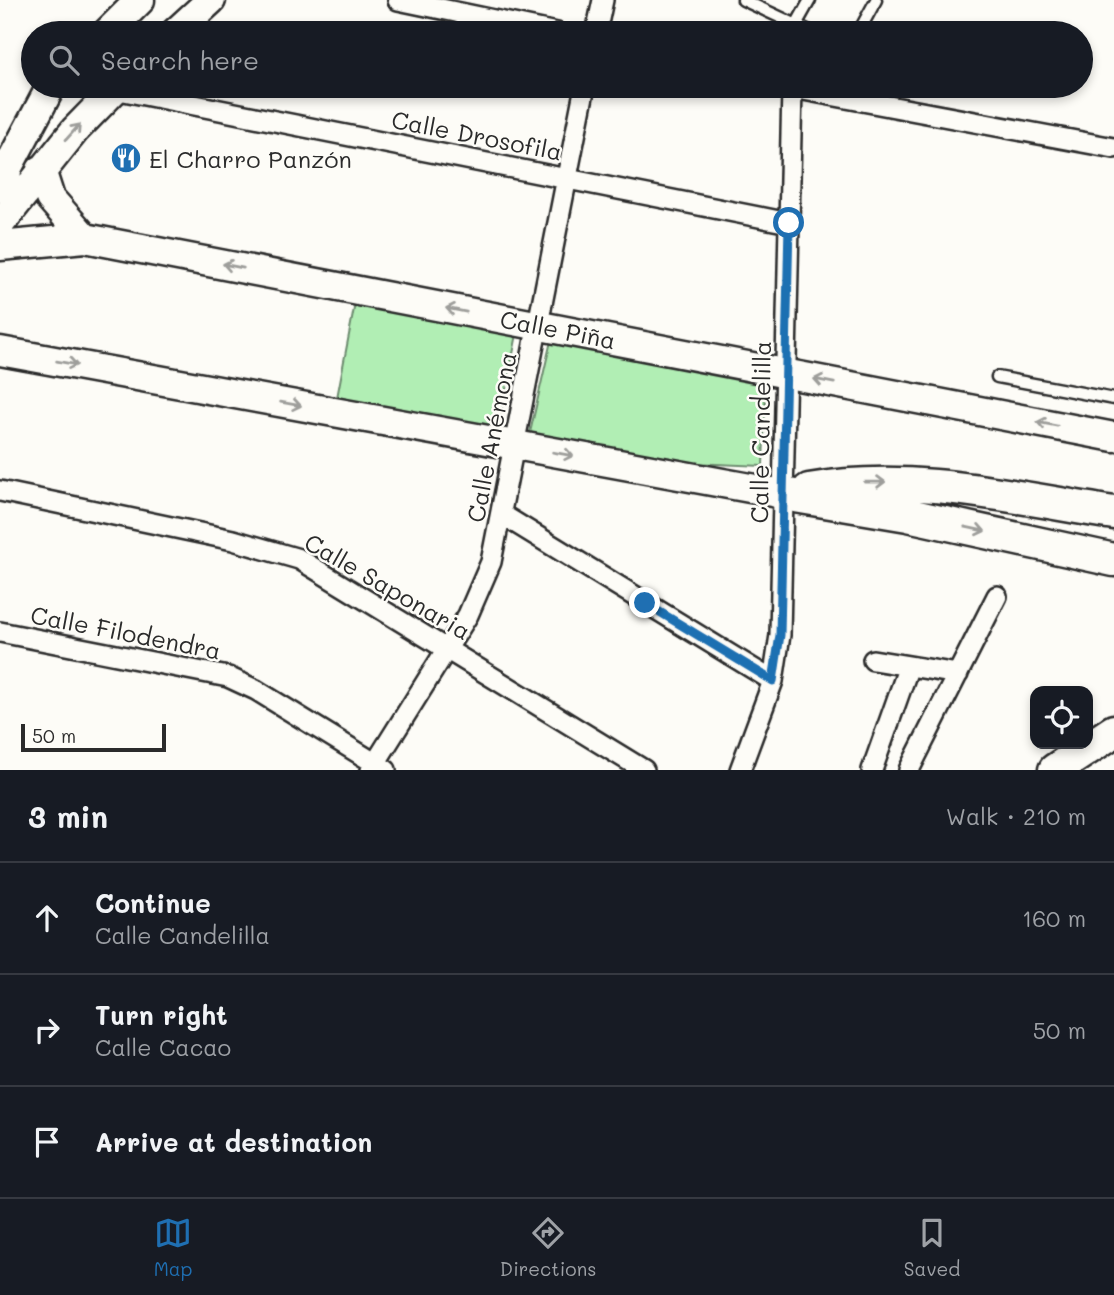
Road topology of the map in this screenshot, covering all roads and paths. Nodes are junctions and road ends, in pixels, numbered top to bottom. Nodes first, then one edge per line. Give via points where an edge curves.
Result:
1 (140, 0) edge
2 (211, 0) edge
3 (398, 0) edge
4 (603, 0) edge
5 (743, 0) edge
6 (810, 0) edge
7 (876, 0) edge
8 (453, 4) edge
9 (119, 21) edge
10 (188, 21) edge
11 (514, 21) edge
12 (599, 21) edge
13 (788, 21) edge
14 (798, 21) edge
15 (865, 21) edge
16 (44, 98) edge
17 (47, 98) edge
18 (107, 98) edge
19 (167, 98) edge
20 (583, 98) edge
21 (787, 98) edge
22 (846, 98) edge
23 (1114, 148) edge
24 (0, 149) edge
25 (41, 170) junction
26 (567, 177) junction
27 (8, 213) edge
28 (789, 223) junction
29 (85, 237) junction
30 (0, 246) edge
31 (538, 326) junction
32 (0, 351) edge
33 (786, 374) junction
34 (997, 377) dead end
35 (1114, 399) edge
36 (1114, 438) edge
37 (514, 445) junction
38 (0, 491) edge
39 (783, 494) junction
40 (1114, 513) edge
41 (500, 514) junction
42 (1114, 560) edge
43 (997, 596) dead end
44 (0, 632) edge
45 (447, 648) junction
46 (873, 660) dead end
47 (909, 666) junction
48 (958, 674) junction
49 (773, 681) junction
50 (1114, 731) edge
51 (377, 768) edge
52 (644, 770) edge
53 (740, 770) edge
54 (872, 770) edge
55 (909, 770) edge
56 (1055, 770) edge

1 - 9 main road
2 - 10 main road
3 - 8 street
4 - 12 street
5 - 13 lane
6 - 14 lane
7 - 15 lane
8 - 11 street
16 - 24 main road
17 - 27 main road via 7,169
25 -> 18 main road
19 - 26 street, Calle Drosofila
20 - 26 street, Calle Anémona
21 - 28 street, Calle Candelilla
22 - 23 street
25 - 27 main road
25 - 29 main road via 50,198
26 - 28 street, Calle Drosofila
26 - 31 street, Calle Anémona
28 - 33 street, Calle Candelilla
29 - 30 main road, Calle Piña
31 -> 29 main road, Calle Piña
31 - 33 main road, Calle Piña
31 - 37 street, Calle Anémona
32 -> 37 main road
36 -> 33 main road, Calle Piña
33 - 39 street, Calle Candelilla
34 - 35 lane
37 -> 39 main road
37 - 41 street, Calle Anémona
38 - 45 street, Calle Saponaria via 269,548 324,573
39 -> 40 main road via 849,483 906,482
39 -> 42 main road via 908,515
39 - 49 street, Calle Candelilla via 780,635
41 - 45 street, Calle Anémona via 481,590
41 - 49 street
43 - 48 street
44 - 51 street, Calle Filodendra via 228,677
45 - 51 street, Calle Anémona
45 - 52 street, Calle Saponaria
46 - 47 street
47 - 48 street
47 - 54 street
48 - 55 street
49 - 53 street, Calle Candelilla
50 - 56 main road

